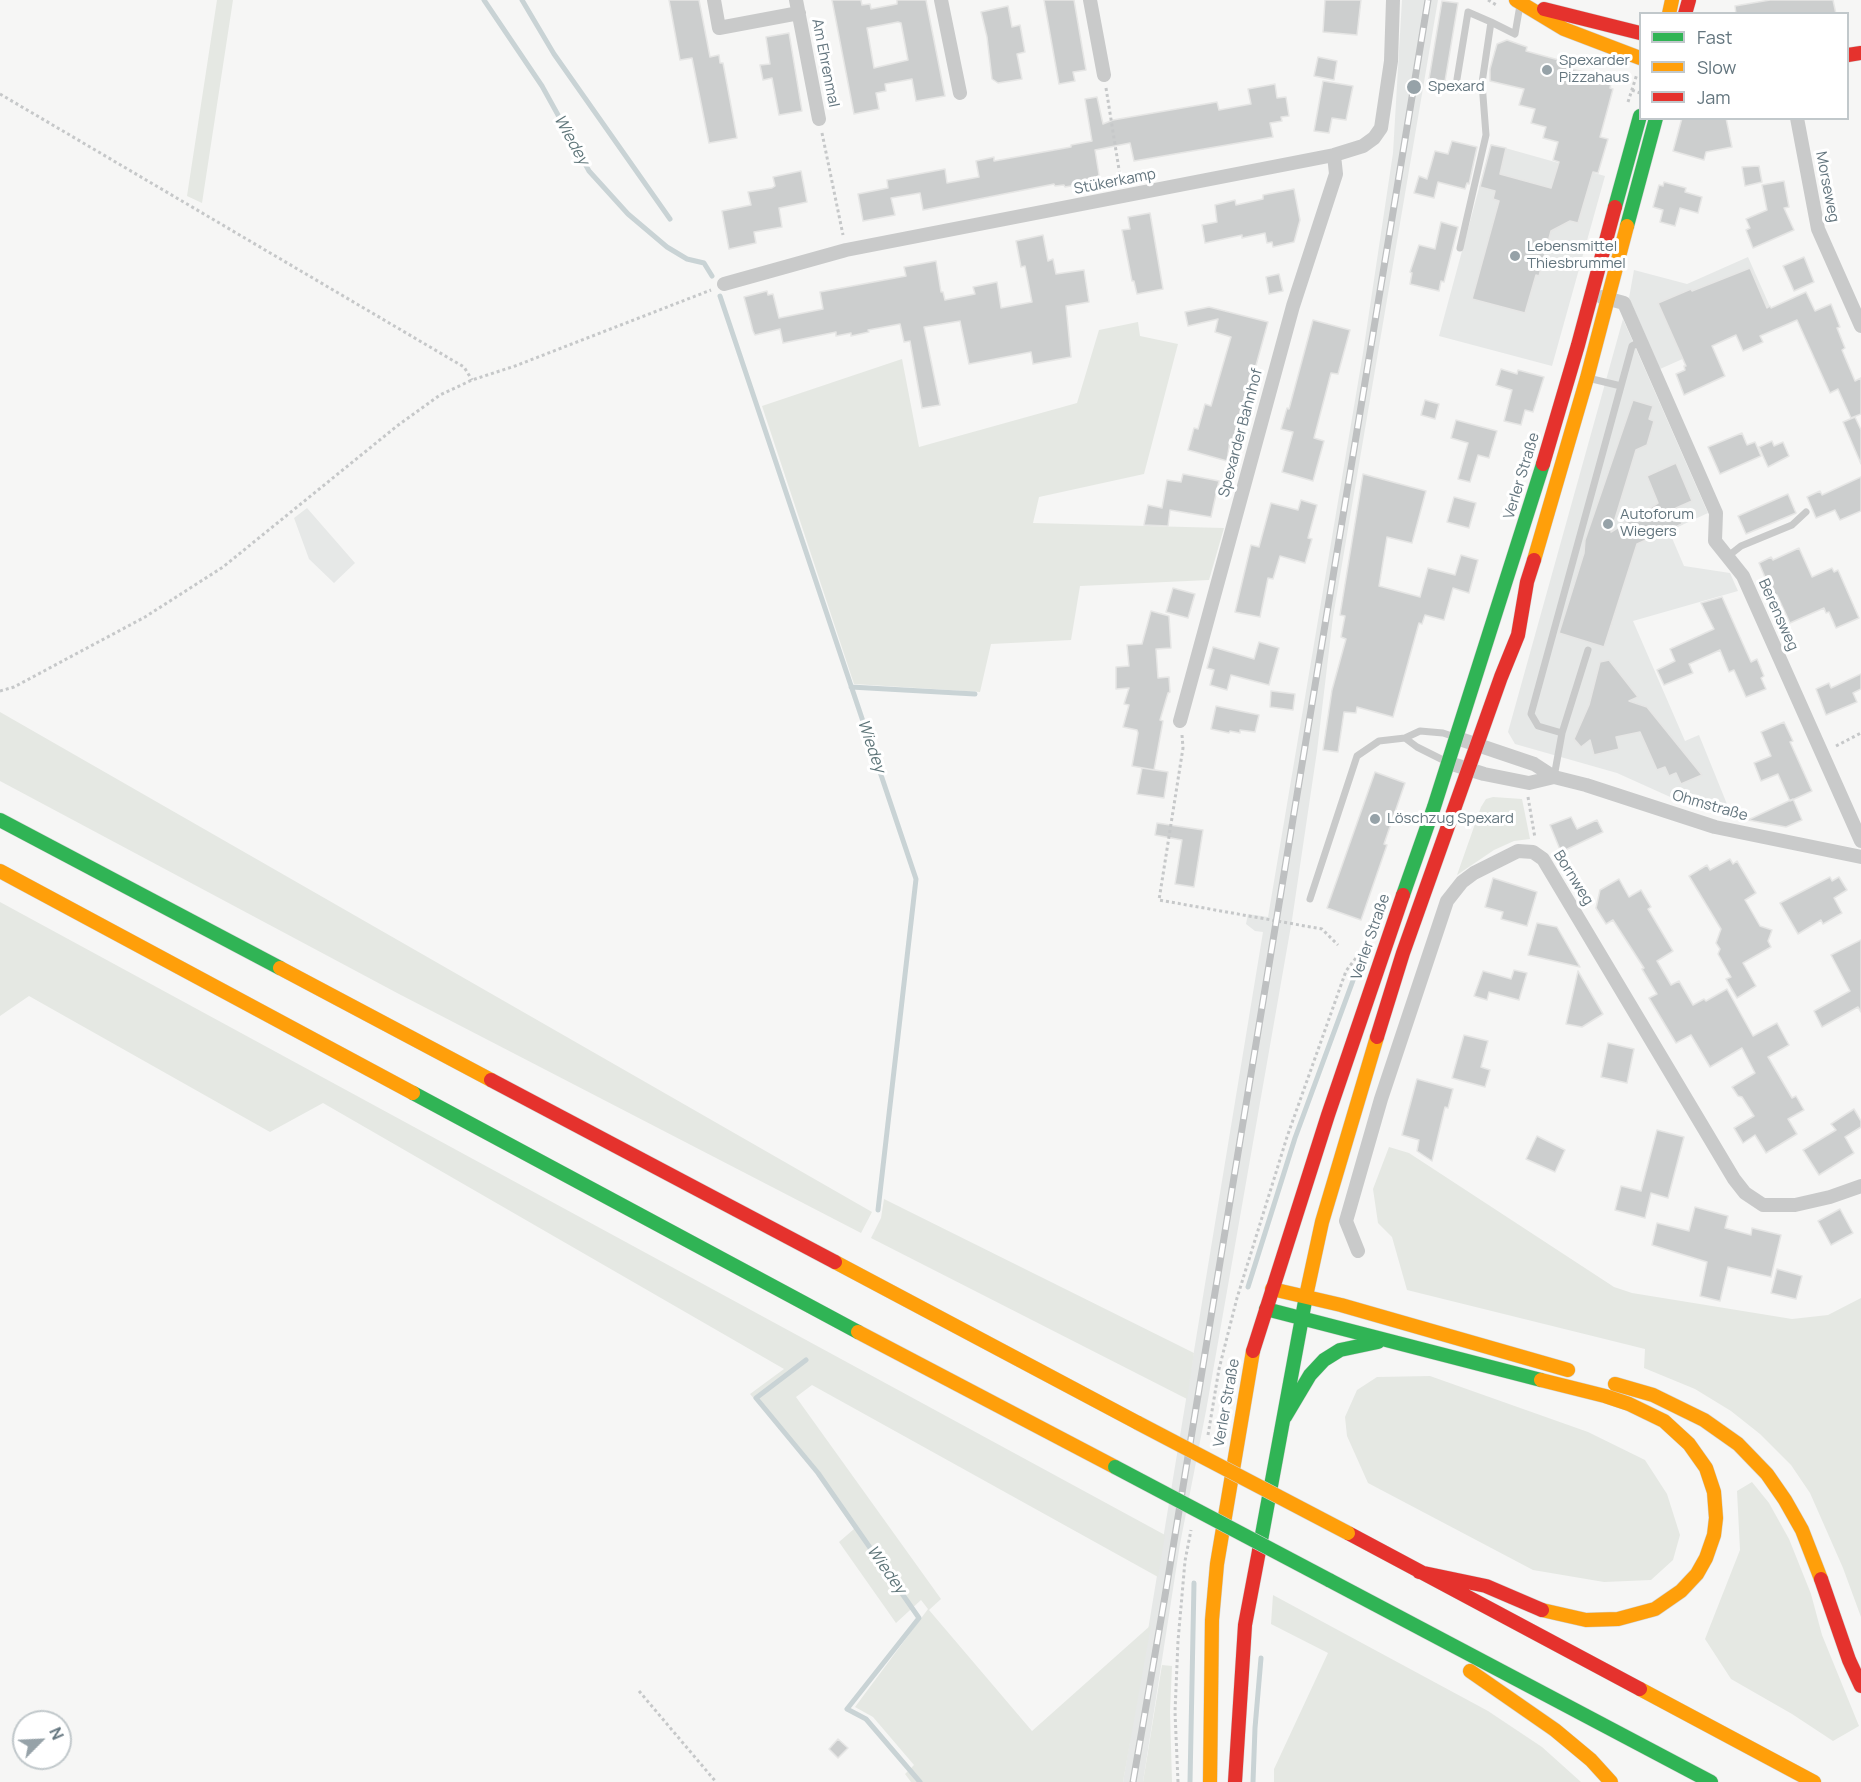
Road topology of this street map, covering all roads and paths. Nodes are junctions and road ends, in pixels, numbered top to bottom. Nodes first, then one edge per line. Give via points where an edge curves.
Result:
1 (714, 0) edge
2 (941, 0) edge
3 (1090, 0) edge
4 (1393, 0) edge
5 (1518, 1) edge
6 (798, 7) edge
7 (1491, 22) junction
8 (1639, 32) edge
9 (1639, 57) edge
10 (1104, 75) joint
11 (1629, 76) dead end
12 (1457, 79) dead end
13 (1639, 92) edge
14 (960, 93) dead end
15 (0, 94) edge
16 (819, 119) joint
17 (1640, 120) edge
18 (1655, 120) edge
19 (1797, 120) edge
20 (1334, 155) junction
21 (1124, 197) junction
22 (1460, 248) dead end
23 (846, 250) junction
24 (724, 284) joint
25 (1592, 295) junction
26 (1608, 298) junction
27 (1861, 326) edge
28 (1640, 342) junction
29 (1587, 378) junction
30 (471, 380) junction
31 (1621, 386) junction
32 (1806, 512) dead end
33 (1727, 556) junction
34 (1588, 650) dead end
35 (0, 691) edge
36 (1180, 721) joint
37 (1563, 733) junction
38 (1861, 733) edge
39 (1405, 738) junction
40 (1457, 738) junction
41 (1478, 746) junction
42 (1821, 753) junction
43 (1449, 763) junction
44 (1469, 770) junction
45 (1554, 777) junction
46 (1528, 795) dead end
47 (0, 820) edge
48 (1861, 841) edge
49 (1533, 852) junction
50 (1861, 857) edge
51 (0, 871) edge
52 (1310, 899) dead end
53 (1338, 945) dead end
54 (1861, 1186) edge
55 (1358, 1251) dead end
56 (1272, 1289) junction
57 (1306, 1297) junction
58 (1266, 1309) junction
59 (1302, 1319) junction
60 (1384, 1341) junction
61 (1585, 1375) dead end
62 (1607, 1381) dead end
63 (1285, 1417) junction
64 (1419, 1572) junction
65 (1373, 1605) junction
66 (1861, 1686) edge
67 (639, 1691) dead end
68 (716, 1782) edge
69 (1210, 1782) edge
70 (1235, 1782) edge
71 (1611, 1782) edge
72 (1711, 1782) edge
73 (1815, 1782) edge

1 - 6 street, Am Ehrenmal via 719,28
2 - 14 street
3 - 10 street
4 - 20 street, Stükerkamp via 1391,60 1381,128 1364,146
5 - 7 lane via 1515,34
5 - 8 main road
5 - 9 main road via 1564,29
6 - 16 street, Am Ehrenmal
7 - 12 lane via 1468,12
7 - 22 lane via 1482,82 1486,135
10 - 21 path
11 - 13 path via 1634,83 1632,90
15 - 30 path via 464,367
16 - 23 path
17 - 25 main road, Verler Straße
18 - 26 main road
19 - 27 street, Morseweg via 1818,229
20 - 21 street, Stükerkamp
20 - 36 street, Spexarder Bahnhof via 1336,174 1293,306
21 - 23 street, Stükerkamp
23 - 24 street, Stükerkamp
24 - 30 path
25 - 26 street, Berensweg
25 - 40 main road, Verler Straße
26 - 28 street, Berensweg via 1624,303
26 - 29 main road
28 - 31 lane via 1632,346
28 - 33 street, Berensweg via 1716,513 1715,541
29 - 31 lane
29 - 41 main road via 1527,582 1518,635
30 - 35 path via 398,426 223,567 145,617
31 - 37 lane via 1531,714 1539,726
32 - 33 lane via 1792,525
33 - 42 street, Berensweg via 1743,576
34 - 37 lane
36 - 53 path via 1183,748 1159,900 1322,929
37 - 45 lane
38 - 42 path
39 - 40 lane via 1420,731
39 - 43 lane
39 - 52 lane via 1378,741 1357,756
40 - 41 street, Ohmstraße
40 - 43 main road, Verler Straße
41 - 44 main road
41 - 45 street, Ohmstraße via 1534,764
42 - 48 street, Berensweg
43 - 44 street, Ohmstraße
43 - 56 main road, Verler Straße via 1380,958
44 - 45 street, Ohmstraße via 1529,783
44 - 57 main road via 1403,953 1350,1122
45 - 50 street, Ohmstraße via 1715,827
46 - 49 path via 1535,840
47 - 64 main road, bridge
49 - 54 street, Bornweg via 1549,868 1745,1193 1763,1205 1796,1204
49 - 55 street, Bornweg via 1518,851 1474,873 1447,901 1381,1099 1346,1221
51 - 65 main road, bridge
56 - 57 main road
56 - 58 main road, Verler Straße
57 - 59 main road
57 - 61 main road
58 - 59 main road
58 - 69 main road, Verler Straße via 1253,1352 1217,1564 1212,1620
59 - 60 main road
59 - 63 main road
60 - 63 main road via 1340,1350 1324,1360 1310,1375
60 - 64 main road via 1629,1404 1664,1421 1689,1444 1706,1468 1714,1492 1714,1535 1696,1574 1669,1601 1618,1620 1586,1620 1549,1613 1486,1586
62 - 66 main road via 1653,1395 1704,1420 1738,1444 1767,1474 1802,1530
63 - 70 main road via 1245,1625
64 - 73 main road
65 - 71 main road via 1555,1730
65 - 72 main road
67 - 68 path

